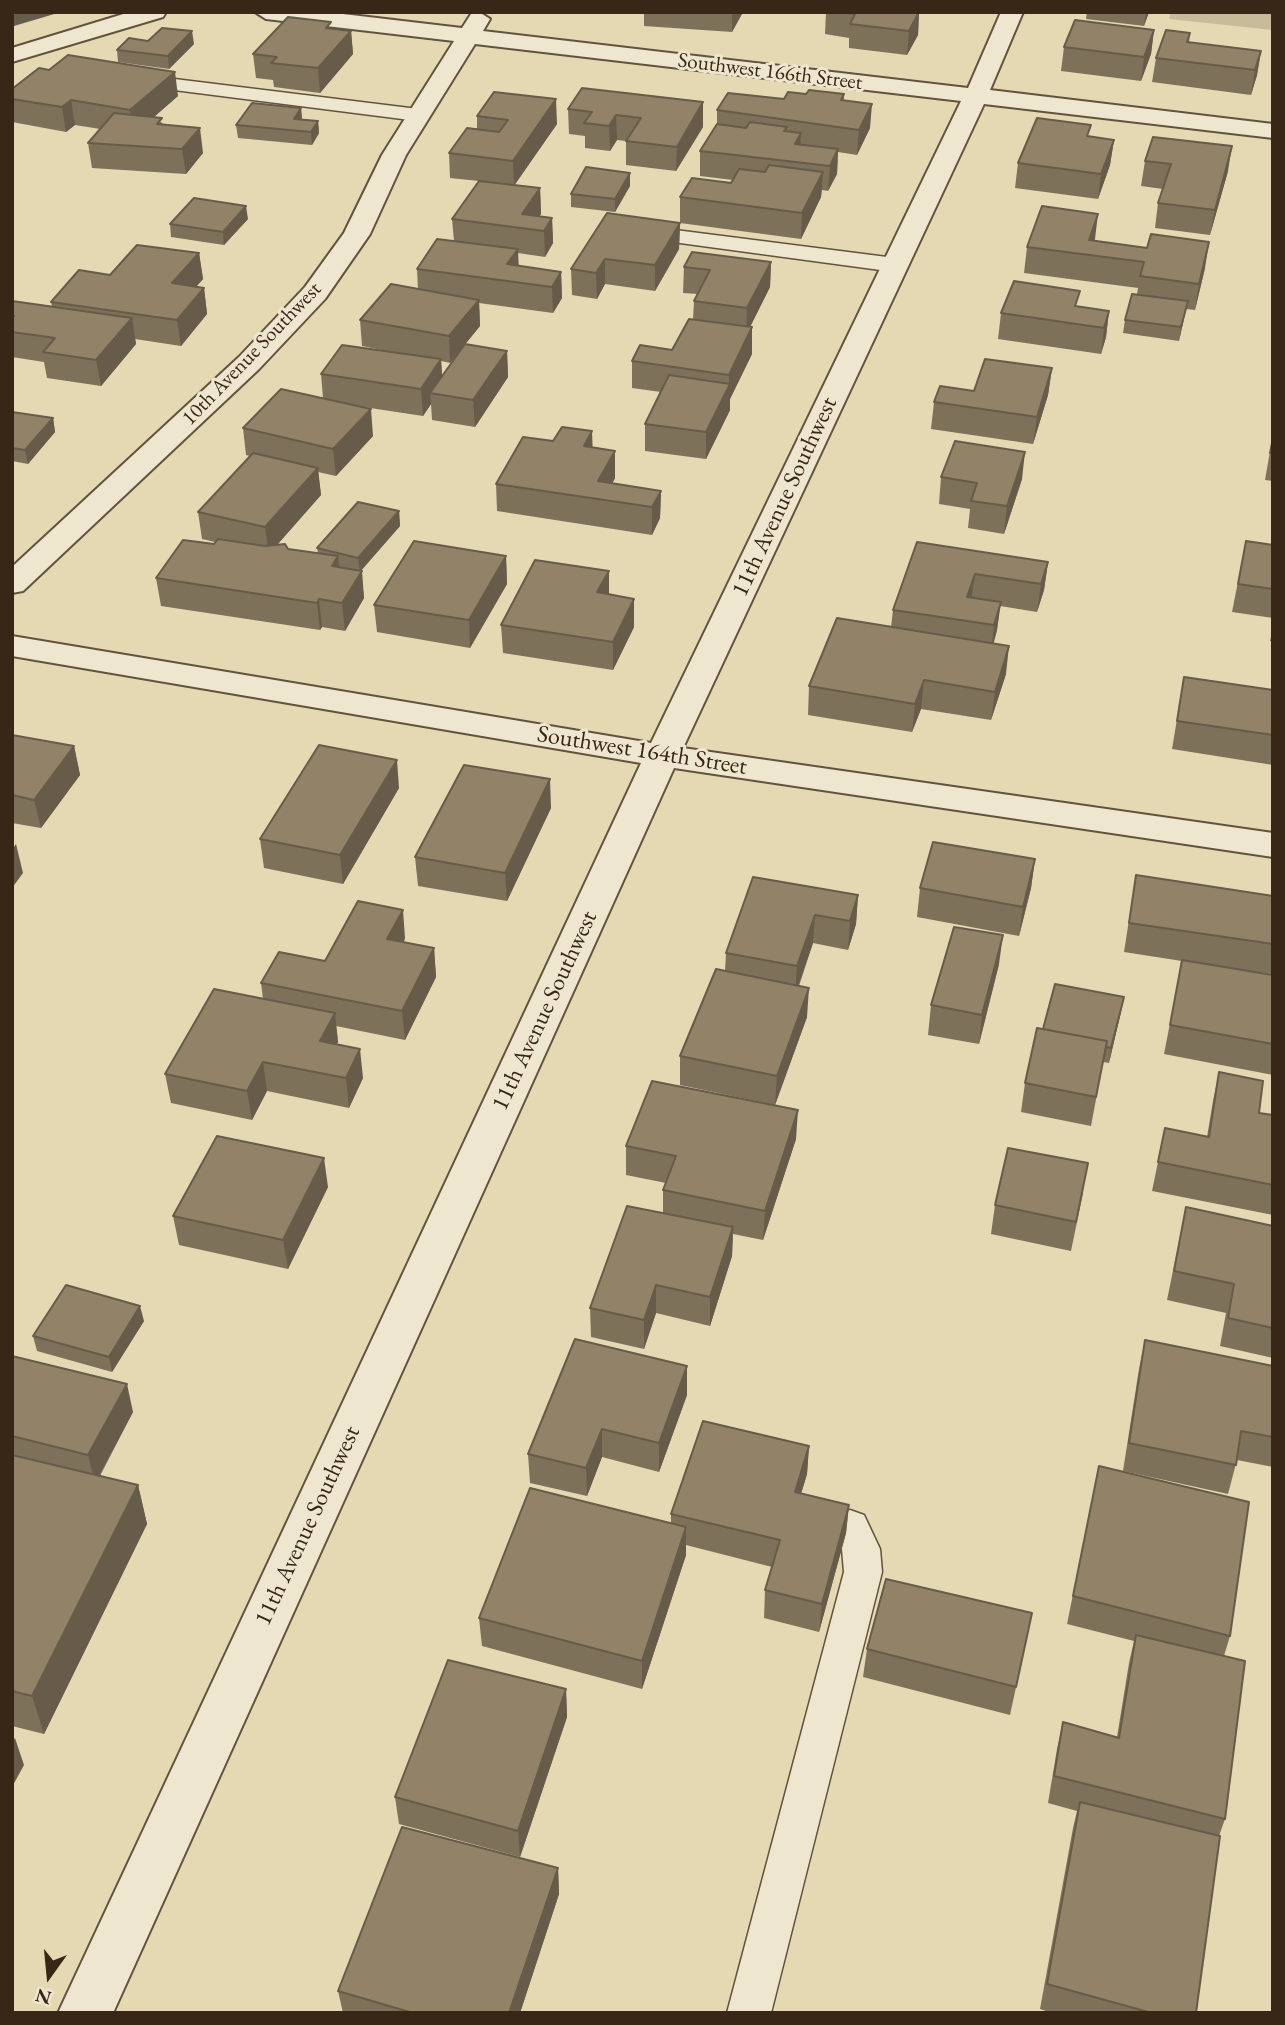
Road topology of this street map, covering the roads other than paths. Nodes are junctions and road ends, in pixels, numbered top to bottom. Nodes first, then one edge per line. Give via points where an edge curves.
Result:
1 (155, 12) edge
2 (267, 12) edge
3 (484, 12) edge
4 (1012, 12) edge
5 (465, 37) junction
6 (12, 54) edge
7 (133, 79) edge
8 (976, 96) junction
9 (418, 115) junction
10 (1273, 131) edge
11 (626, 230) edge
12 (895, 265) junction
13 (12, 584) edge
14 (12, 646) edge
15 (662, 756) junction
16 (1273, 845) edge
17 (850, 1526) edge
18 (85, 2013) edge
19 (749, 2013) edge

1 - 6 street
2 - 5 street, Southwest 166th Street
3 - 5 street, 10th Avenue Southwest
4 - 8 street, 11th Avenue Southwest
5 - 8 street, Southwest 166th Street
5 - 9 street, 10th Avenue Southwest
7 - 9 lane
8 - 10 street, Southwest 166th Street
8 - 12 street, 11th Avenue Southwest
9 - 13 street, 10th Avenue Southwest via 357,234 315,293 249,363
11 - 12 lane
12 - 15 street, 11th Avenue Southwest
14 - 15 street, Southwest 164th Street
15 - 16 street, Southwest 164th Street
15 - 18 street, 11th Avenue Southwest
17 - 19 lane via 861,1549 863,1572

